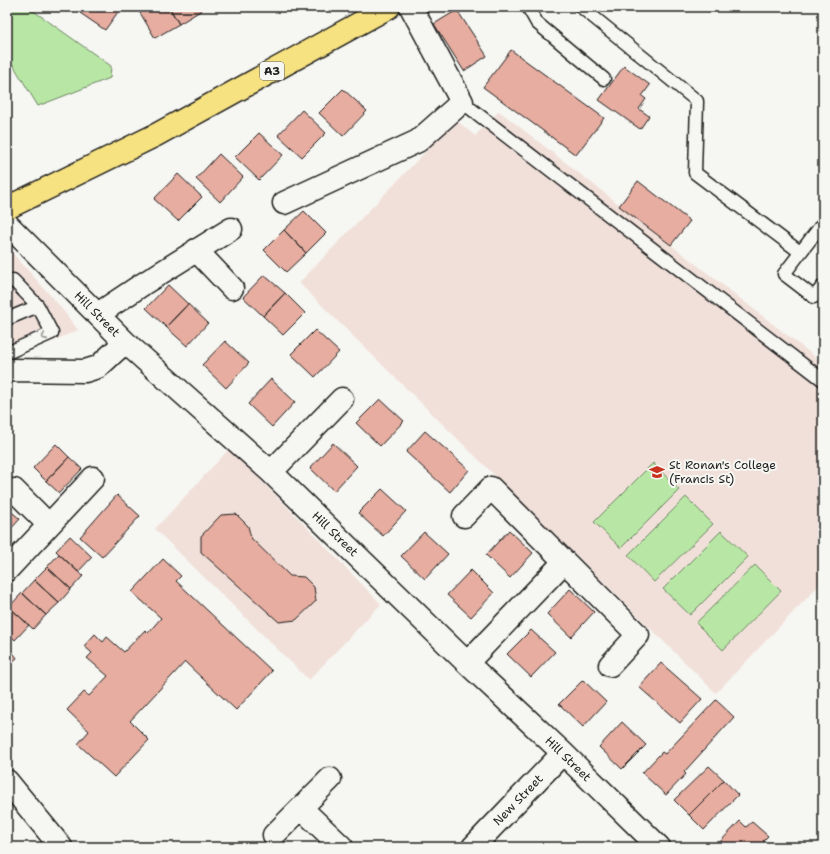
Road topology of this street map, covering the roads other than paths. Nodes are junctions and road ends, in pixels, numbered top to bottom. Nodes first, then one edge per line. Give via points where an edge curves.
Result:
1 (389, 7) edge
2 (411, 7) edge
3 (528, 7) edge
4 (588, 9) edge
5 (604, 79) dead end
6 (462, 102) junction
7 (284, 203) dead end
8 (7, 208) edge
9 (823, 223) edge
10 (7, 224) edge
11 (231, 228) dead end
12 (196, 250) junction
13 (800, 252) junction
14 (7, 282) edge
15 (823, 286) edge
16 (232, 288) dead end
17 (38, 306) junction
18 (98, 314) junction
19 (7, 319) edge
20 (125, 342) junction
21 (7, 353) edge
22 (7, 370) edge
23 (823, 380) edge
24 (342, 399) dead end
25 (271, 472) junction
26 (93, 478) dead end
27 (14, 490) dead end
28 (464, 516) dead end
29 (49, 525) junction
30 (564, 562) junction
31 (7, 570) edge
32 (467, 663) junction
33 (610, 665) dead end
34 (563, 753) junction
35 (330, 779) dead end
36 (7, 781) edge
37 (301, 808) junction
38 (274, 835) dead end
39 (61, 847) edge
40 (342, 847) edge
41 (473, 847) edge
42 (660, 847) edge

1 - 8 highway, A3 via 156,135
2 - 6 street
3 - 5 lane via 537,23
4 - 13 lane via 697,101 695,173
6 - 7 street via 418,141
6 - 23 lane
9 - 13 lane
10 - 18 street, Hill Street
11 - 12 street
12 - 16 street
12 - 18 street
13 - 15 lane via 784,274 814,297
14 - 17 lane via 13,280
17 - 19 lane
17 -> 21 lane via 52,334
18 - 20 street, Hill Street
20 - 22 street via 98,367 85,371
20 - 25 street, Hill Street
24 - 25 street
25 - 32 street, Hill Street
26 - 29 street
27 - 29 street
28 - 30 street via 491,488
29 - 31 street
30 - 32 street
30 - 33 street via 638,635
32 - 34 street, Hill Street
34 - 41 street, New Street
34 - 42 street, Hill Street
35 - 37 street
36 - 39 street
37 - 38 street
37 - 40 street

